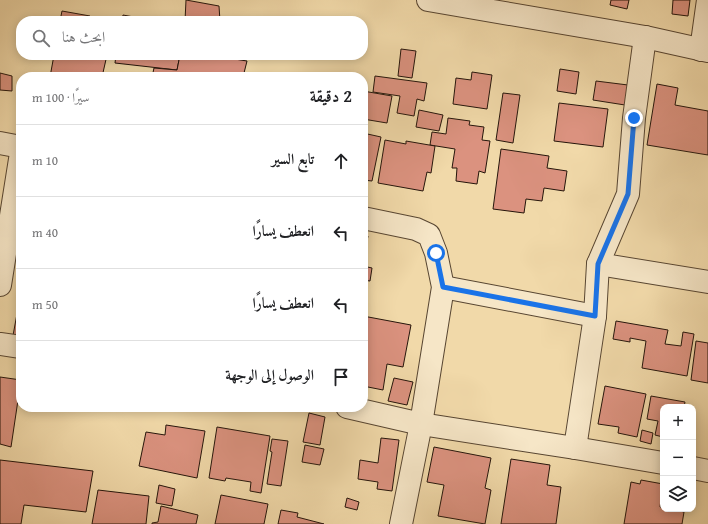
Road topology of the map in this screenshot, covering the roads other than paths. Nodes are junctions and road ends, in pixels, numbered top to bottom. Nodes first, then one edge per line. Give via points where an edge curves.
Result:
1 (428, 0) edge
2 (708, 0) edge
3 (645, 37) junction
4 (704, 50) edge
5 (0, 143) edge
6 (16, 146) edge
7 (16, 185) edge
8 (368, 219) edge
9 (598, 264) junction
10 (708, 282) edge
11 (0, 286) edge
12 (443, 287) junction
13 (595, 316) junction
14 (0, 344) edge
15 (16, 347) edge
16 (368, 412) edge
17 (421, 424) junction
18 (575, 448) junction
19 (660, 462) edge
20 (696, 468) edge
21 (708, 470) edge
22 (401, 524) edge

1 - 3 street
2 - 4 street
3 - 4 street
3 - 9 street via 634,118 628,194
5 - 6 street
7 - 11 street
8 - 12 street via 416,229 429,235 436,253
9 - 10 street
9 - 13 street
12 - 13 street
12 - 17 street
13 - 18 street
14 - 15 street
16 - 17 street
17 - 18 street
17 - 22 street
18 - 19 street
20 - 21 street

